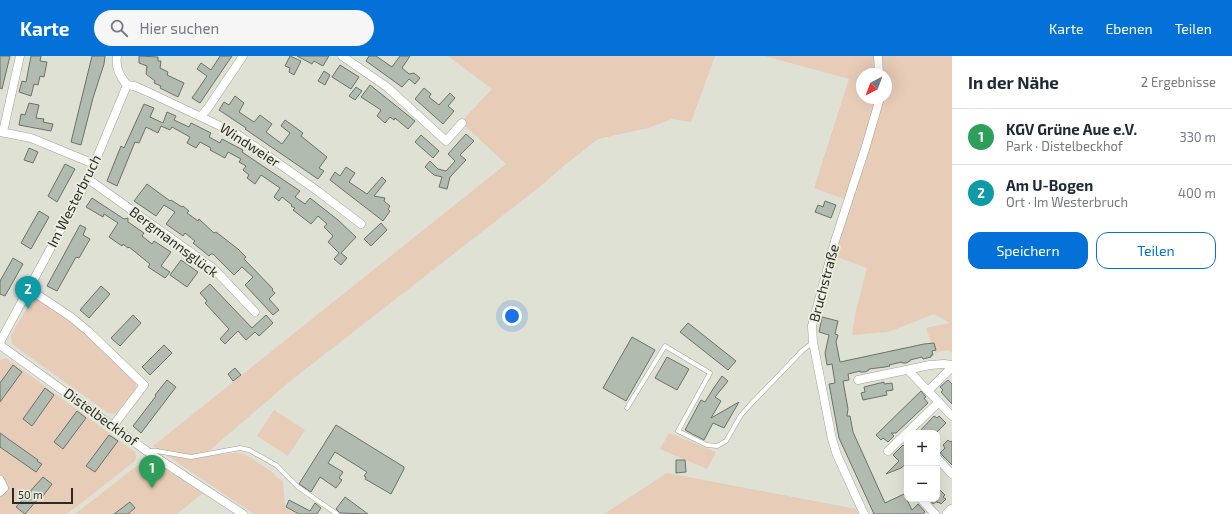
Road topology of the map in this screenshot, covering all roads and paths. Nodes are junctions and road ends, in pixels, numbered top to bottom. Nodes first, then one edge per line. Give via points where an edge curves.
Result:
1 (20, 56) edge
2 (117, 56) edge
3 (243, 56) edge
4 (342, 56) edge
5 (878, 56) edge
6 (879, 68) edge
7 (127, 85) junction
8 (878, 104) edge
9 (201, 116) junction
10 (462, 123) dead end
11 (1, 132) edge
12 (94, 164) junction
13 (88, 179) junction
14 (361, 224) dead end
15 (29, 289) junction
16 (255, 312) dead end
17 (0, 342) edge
18 (813, 342) junction
19 (0, 345) edge
20 (952, 366) edge
21 (908, 370) junction
22 (858, 380) dead end
23 (928, 391) junction
24 (939, 402) junction
25 (627, 408) dead end
26 (952, 416) edge
27 (113, 426) junction
28 (888, 451) dead end
29 (148, 452) junction
30 (940, 461) edge
31 (952, 474) edge
32 (0, 480) edge
33 (0, 492) edge
34 (924, 502) edge
35 (952, 510) edge
36 (243, 514) edge
37 (337, 514) edge
38 (864, 514) edge
39 (935, 514) edge
40 (948, 514) edge

1 - 11 street
2 - 7 street via 116,63 120,75
3 - 9 street
4 - 10 street via 387,87 446,140
5 - 6 street
7 - 9 street, Windweier
7 - 12 street, Im Westerbruch
8 - 18 street, Bruchstraße via 835,241 812,326
9 - 14 street, Windweier via 237,134
11 - 12 street via 31,138
12 - 13 street, Im Westerbruch
13 - 15 street, Im Westerbruch
13 - 16 street, Bergmannsglück via 213,268
15 - 17 street, Im Westerbruch
15 - 27 street via 77,322 144,384
18 - 25 lane via 750,405 726,441 717,446 707,445 678,430 710,373 665,346
18 - 38 street, Bruchstraße via 832,439
19 - 27 street, Distelbeckhof
20 - 21 street via 944,364
20 - 23 street
21 - 22 street
21 - 23 street
23 - 24 street
24 - 26 street
24 - 28 street
27 - 29 street, Distelbeckhof
29 - 36 street, Distelbeckhof
29 - 37 lane via 191,456 240,448 249,450 276,465 298,487
30 - 31 street
32 - 33 street via 4,488
34 - 39 street
35 - 40 street

